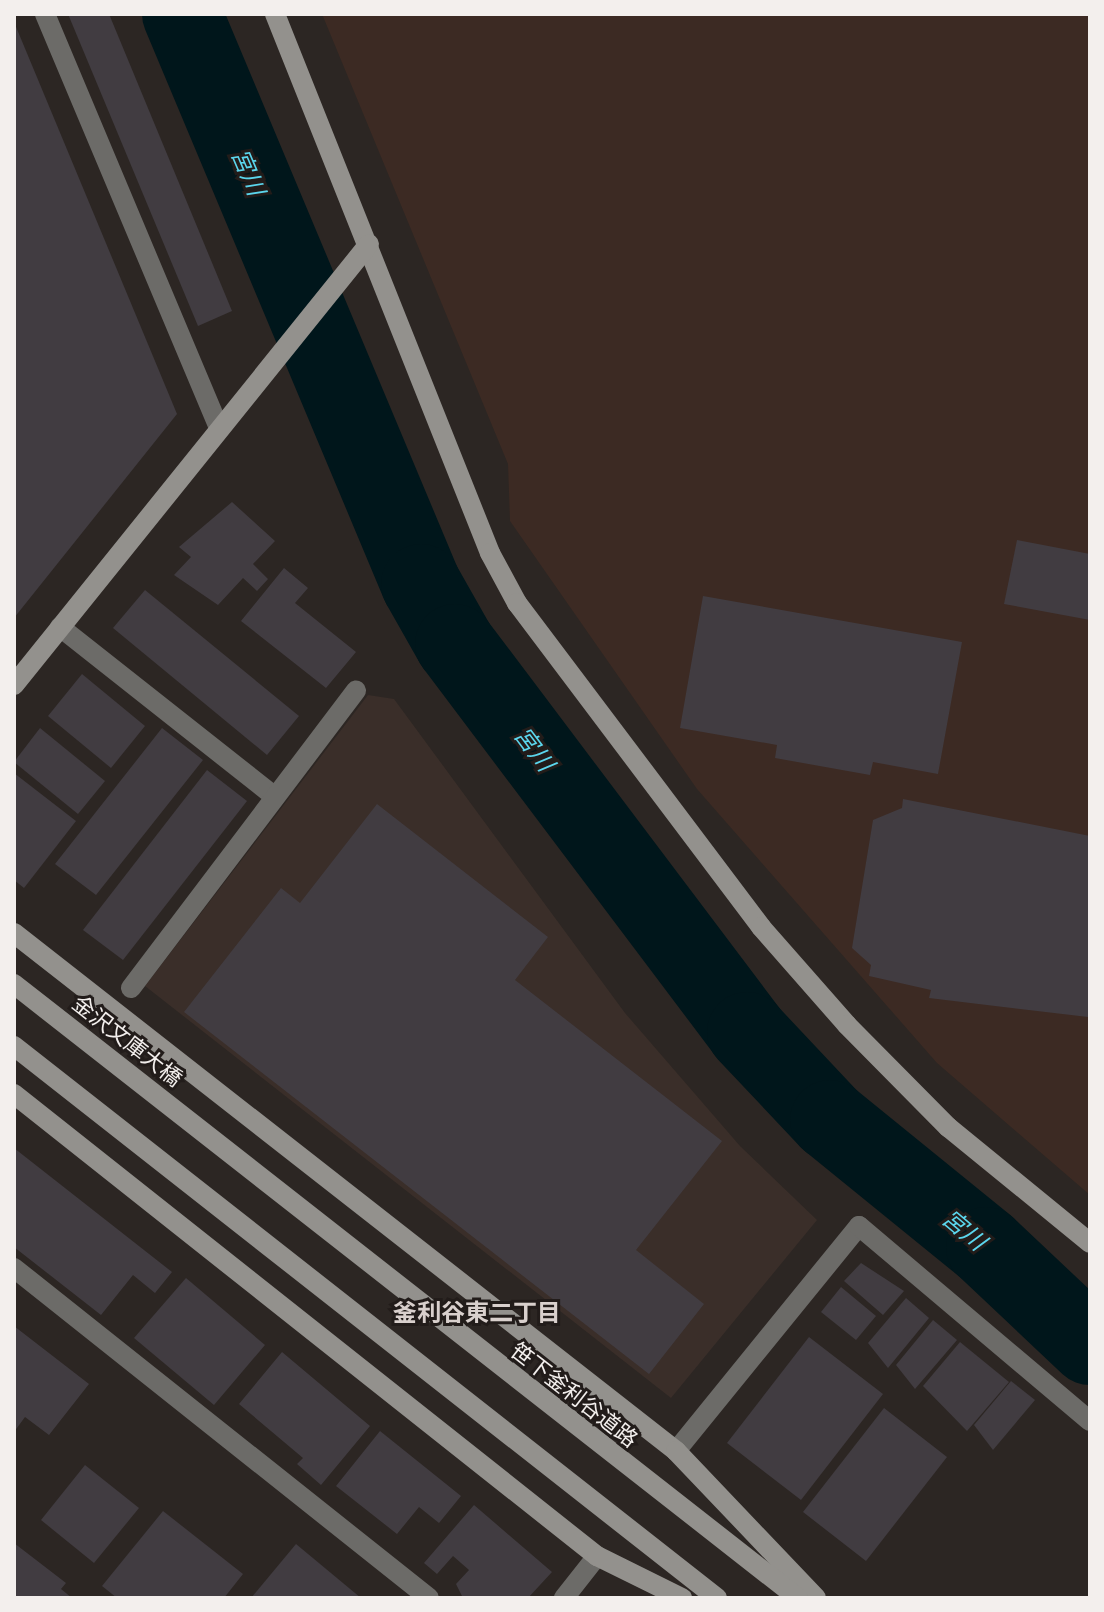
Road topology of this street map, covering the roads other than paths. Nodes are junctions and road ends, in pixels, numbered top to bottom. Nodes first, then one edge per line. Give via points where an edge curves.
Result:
1 (45, 14) edge
2 (275, 14) edge
3 (369, 244) junction
4 (219, 428) junction
5 (60, 627) junction
6 (14, 685) edge
7 (356, 691) dead end
8 (275, 797) junction
9 (14, 933) edge
10 (14, 984) edge
11 (131, 988) dead end
12 (14, 1046) edge
13 (14, 1094) edge
14 (210, 1137) joint
15 (1090, 1243) edge
16 (14, 1268) edge
17 (1090, 1421) edge
18 (676, 1451) junction
19 (597, 1556) junction
20 (429, 1598) edge
21 (564, 1598) edge
22 (682, 1598) edge
23 (717, 1598) edge
24 (798, 1598) edge
25 (816, 1598) edge

1 - 4 street
2 - 3 street
3 - 4 street
3 - 15 street via 490,553 517,603 761,927 847,1025 948,1127
4 - 5 street
5 - 6 street
5 - 8 street
7 - 8 street
8 - 11 street
9 - 18 street
10 - 14 street, 金沢文庫大橋
12 - 23 street
13 - 19 street
14 - 24 street, 笹下釜利谷道路
16 - 20 street
17 - 18 street via 859,1226
18 - 25 street
19 - 21 street
19 - 22 street

